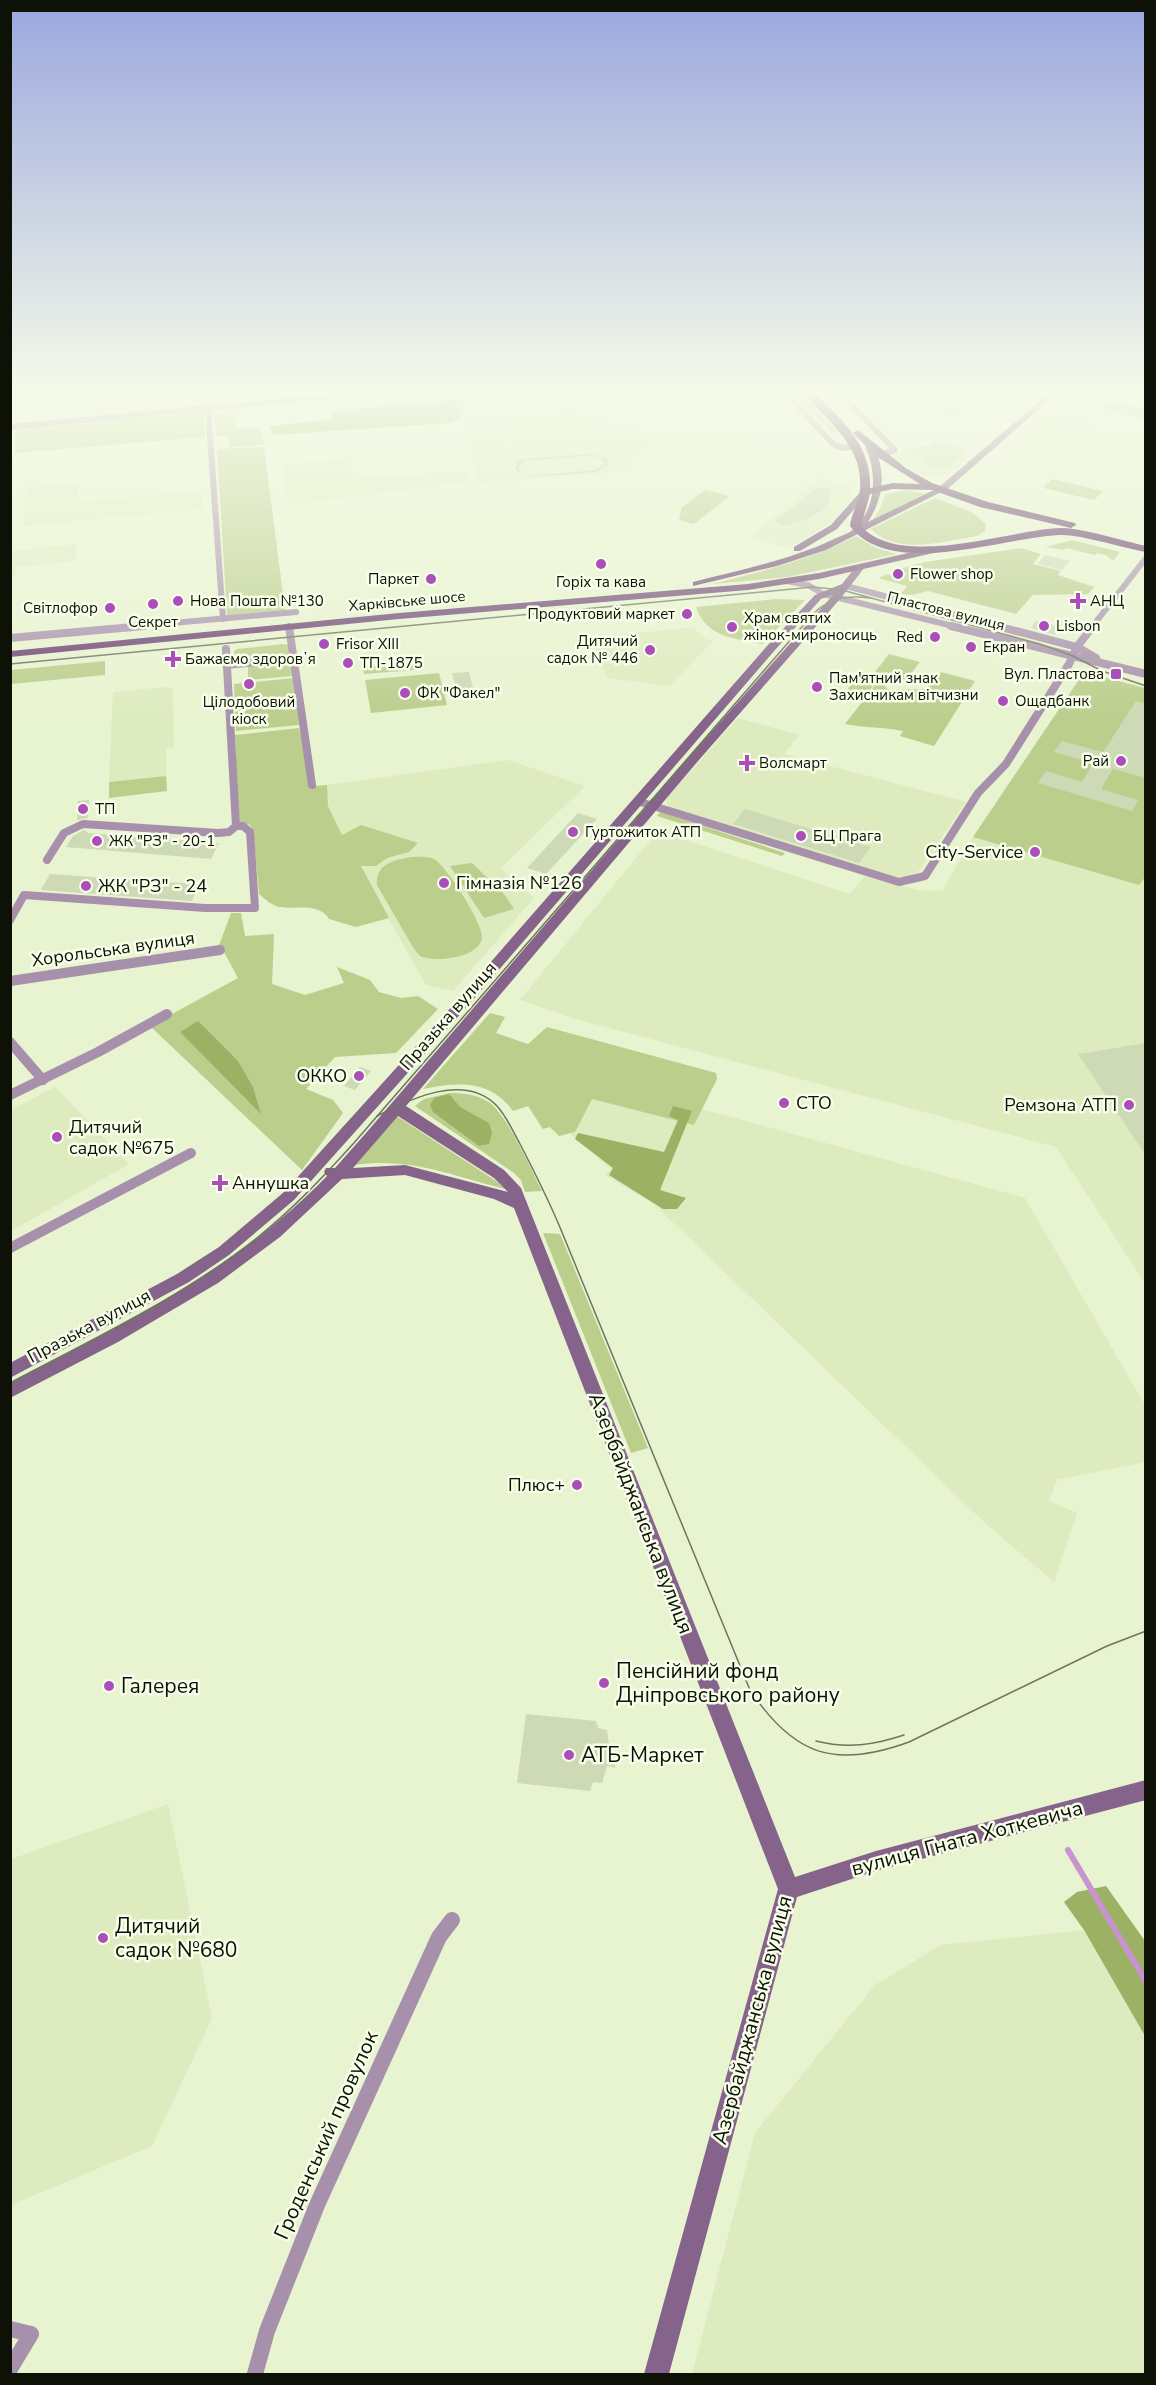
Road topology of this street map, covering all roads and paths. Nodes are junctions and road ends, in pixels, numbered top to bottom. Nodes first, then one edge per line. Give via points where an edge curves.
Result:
1 (216, 500) edge
2 (858, 500) edge
3 (862, 500) edge
4 (875, 500) edge
5 (920, 500) edge
6 (968, 500) edge
7 (980, 505) junction
8 (857, 531) junction
9 (1001, 540) junction
10 (1146, 542) edge
11 (1146, 549) edge
12 (935, 550) junction
13 (793, 554) junction
14 (1146, 558) edge
15 (860, 567) junction
16 (786, 581) junction
17 (846, 586) junction
18 (823, 594) junction
19 (628, 597) junction
20 (837, 597) junction
21 (296, 612) dead end
22 (223, 619) junction
23 (289, 627) junction
24 (10, 638) edge
25 (1077, 647) junction
26 (226, 649) dead end
27 (10, 654) edge
28 (1073, 657) junction
29 (294, 659) junction
30 (1102, 662) junction
31 (226, 665) junction
32 (1146, 674) edge
33 (312, 785) dead end
34 (637, 801) junction
35 (653, 806) junction
36 (236, 826) junction
37 (46, 860) dead end
38 (23, 897) junction
39 (10, 898) edge
40 (10, 920) edge
41 (220, 950) dead end
42 (10, 981) edge
43 (462, 1004) junction
44 (481, 1009) junction
45 (167, 1014) dead end
46 (10, 1042) edge
47 (43, 1080) junction
48 (10, 1095) edge
49 (397, 1106) junction
50 (191, 1153) dead end
51 (317, 1166) junction
52 (337, 1174) junction
53 (521, 1205) junction
54 (10, 1248) edge
55 (10, 1371) edge
56 (10, 1391) edge
57 (1146, 1790) edge
58 (789, 1889) junction
59 (452, 1920) dead end
60 (10, 2329) edge
61 (10, 2369) edge
62 (255, 2374) edge
63 (656, 2374) edge

1 - 22 street
2 - 13 main road, Харківське шосе via 834,527
3 - 8 highway via 855,517
4 - 8 main road
5 - 8 main road, Харківське шосе
6 - 7 highway
7 - 9 highway via 1000,513 1014,525 1013,534
7 - 10 highway
8 - 12 highway via 894,548
8 - 13 main road, Харківське шосе via 823,548
9 - 11 highway via 1068,531
9 - 12 highway
12 - 15 main road, Харківське шосе
13 - 19 main road, Харківське шосе via 707,582
14 - 25 street
15 - 16 main road, Харківське шосе
15 - 17 street, Празька вулиця
16 - 18 street, Пластова вулиця via 808,585
16 - 19 main road, Харківське шосе
17 - 18 street, Празька вулиця
17 - 20 street, Празька вулиця
17 - 25 street, Пластова вулиця
18 - 20 street, Пластова вулиця
18 - 34 street, Празька вулиця
19 - 23 main road, Харківське шосе
20 - 28 street, Пластова вулиця
20 - 35 street, Празька вулиця
21 - 22 street
22 - 24 street
23 - 27 main road, Харківське шосе
23 - 29 street
25 - 28 street
25 - 30 street, Пластова вулиця
26 - 31 street
28 - 30 street, Пластова вулиця
28 - 35 street via 1006,764 978,793 924,876 916,880 899,882 884,878
29 - 31 street
29 - 33 street
30 - 32 street, Пластова вулиця
31 - 36 street
34 - 35 street
34 - 43 street, Празька вулиця
35 - 44 street, Празька вулиця
36 - 37 street via 218,834 74,825 66,829
36 - 38 street via 250,832 255,908
38 - 39 street
38 - 40 street
41 - 42 street, Хорольська вулиця
43 - 44 street
43 - 51 street, Празька вулиця
44 - 49 street, Празька вулиця
45 - 47 street
46 - 47 street
47 - 48 street
49 - 52 street, Празька вулиця
49 - 53 street, Азербайджанська вулиця via 499,1174 514,1188
50 - 54 street
51 - 52 street
51 - 55 street, Празька вулиця via 265,1218 209,1261
52 - 53 street via 405,1170 498,1194
52 - 56 street, Празька вулиця via 276,1232 211,1280
53 - 58 street, Азербайджанська вулиця
57 - 58 street, вулиця Гната Хоткевича via 876,1860
58 - 63 street, Азербайджанська вулиця
59 - 62 street, Гроденський провулок via 439,1937 317,2205 267,2331
60 - 61 street via 31,2334

